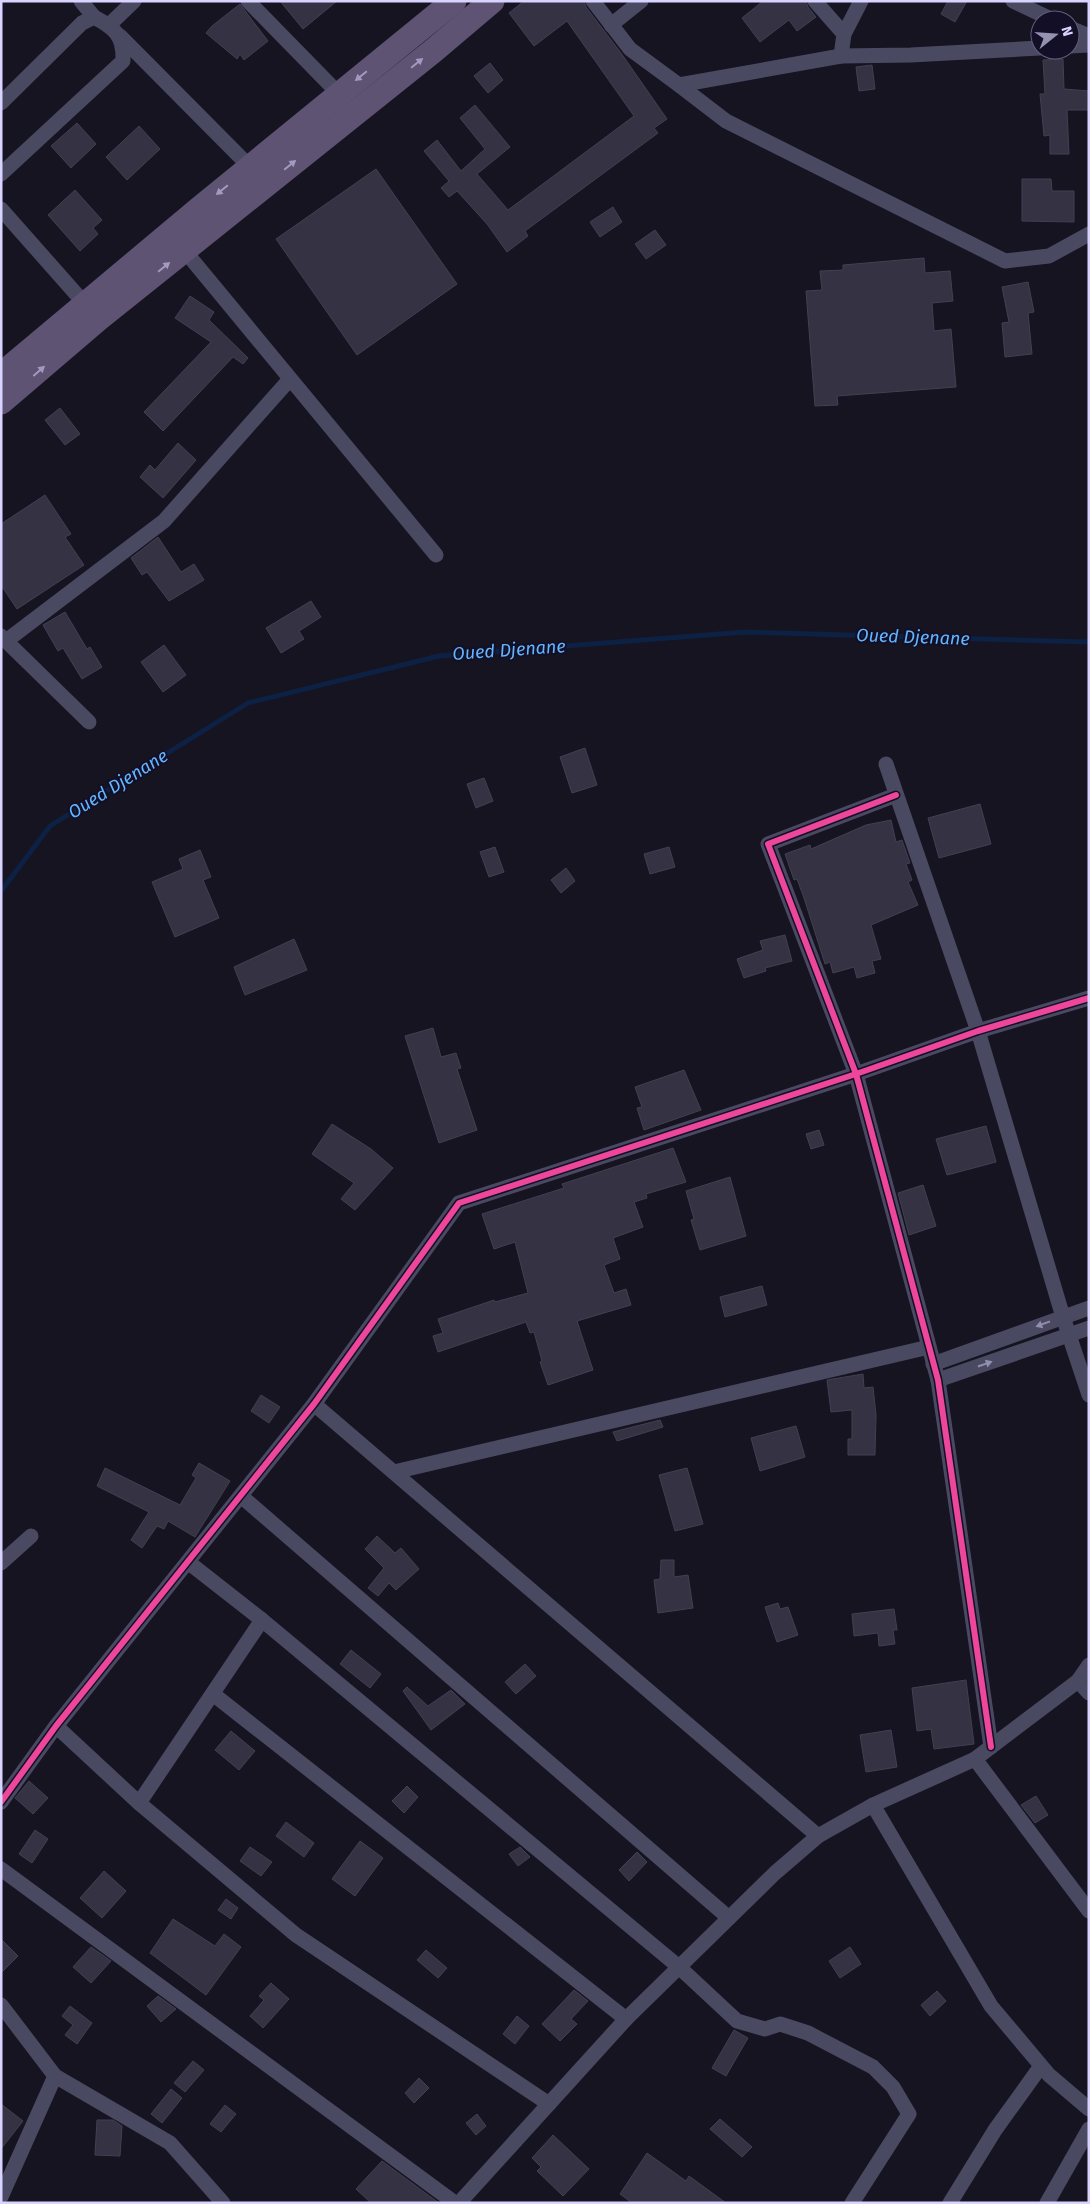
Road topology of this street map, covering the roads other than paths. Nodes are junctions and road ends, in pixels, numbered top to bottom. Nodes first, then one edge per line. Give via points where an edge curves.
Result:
1 (81, 1) edge
2 (134, 1) edge
3 (248, 1) edge
4 (454, 1) edge
5 (592, 1) edge
6 (641, 1) edge
7 (815, 1) edge
8 (861, 1) edge
9 (486, 3) edge
10 (1021, 3) edge
11 (1034, 10) edge
12 (94, 17) junction
13 (611, 25) junction
14 (114, 30) junction
15 (844, 34) junction
16 (1030, 49) edge
17 (842, 56) junction
18 (679, 85) junction
19 (338, 94) junction
20 (1, 103) edge
21 (1, 174) edge
22 (259, 175) junction
23 (1, 209) edge
24 (207, 218) junction
25 (1089, 234) edge
26 (184, 250) junction
27 (85, 304) junction
28 (1, 375) edge
29 (290, 379) junction
30 (1, 402) edge
31 (436, 555) dead end
32 (4, 639) edge
33 (89, 722) dead end
34 (886, 764) dead end
35 (896, 795) junction
36 (1089, 998) edge
37 (978, 1031) junction
38 (856, 1074) junction
39 (1089, 1308) edge
40 (1063, 1317) junction
41 (1089, 1328) edge
42 (1069, 1335) junction
43 (929, 1347) junction
44 (933, 1364) junction
45 (938, 1380) junction
46 (1089, 1395) edge
47 (314, 1404) junction
48 (394, 1472) junction
49 (241, 1496) junction
50 (31, 1536) dead end
51 (188, 1562) junction
52 (1, 1563) edge
53 (262, 1620) junction
54 (1089, 1665) edge
55 (1078, 1681) junction
56 (1089, 1693) edge
57 (213, 1694) junction
58 (56, 1726) junction
59 (991, 1747) junction
60 (975, 1759) junction
61 (1, 1802) edge
62 (139, 1803) junction
63 (873, 1805) junction
64 (818, 1836) junction
65 (1, 1869) edge
66 (1089, 1911) edge
67 (729, 1918) junction
68 (679, 1967) junction
69 (1, 2005) edge
70 (626, 2019) junction
71 (1041, 2066) junction
72 (55, 2076) junction
73 (549, 2104) junction
74 (1089, 2109) edge
75 (1089, 2129) edge
76 (5, 2176) edge
77 (1, 2197) edge
78 (1051, 2201) edge
79 (223, 2203) edge
80 (455, 2203) edge
81 (459, 2203) edge
82 (852, 2203) edge
83 (950, 2203) edge

1 - 12 street
2 - 14 street
3 - 19 street
4 -> 19 main road
5 - 13 street
6 - 13 street
7 - 15 street
8 - 15 street
22 -> 9 main road
10 - 11 street
12 - 14 street
12 - 20 street via 82,22
13 - 18 street via 630,49
14 - 21 street via 123,50 123,61
14 - 22 street
15 - 17 street
16 - 17 street via 911,56
17 - 18 street
18 - 25 street via 726,121 1005,261 1049,256
19 - 22 main road
22 - 24 main road
23 - 27 street
24 - 26 main road
24 - 27 main road
26 - 29 street
30 -> 26 main road
27 - 28 main road
29 - 31 street
29 - 32 street via 164,520
32 - 33 street
34 - 35 street
35 - 37 street
35 - 38 street via 768,844
36 - 37 street
37 - 38 street
37 - 40 street
38 - 43 street
38 - 47 street via 459,1203
39 - 40 street
40 - 42 street
40 -> 44 street
41 - 42 street
45 -> 42 street
42 - 46 street
43 - 44 street
43 - 48 street
44 - 45 street
45 - 59 street
47 - 48 street
47 - 49 street
48 - 64 street
49 - 51 street
49 - 67 street
50 - 52 street
51 - 53 street
51 - 58 street
53 - 57 street
53 - 68 street
54 - 55 street
55 - 56 street
55 - 59 street
57 - 62 street
57 - 70 street
58 - 61 street
58 - 62 street
59 - 60 street
60 - 63 street
60 - 66 street
62 - 73 street via 296,1935
63 - 64 street
63 - 71 street via 991,2006
64 - 67 street
65 - 80 street
67 - 68 street
68 - 70 street
68 - 82 street via 737,2021 765,2029 780,2024 808,2033 873,2067 893,2087 909,2114
69 - 72 street
70 - 73 street
71 - 74 street
71 - 83 street via 995,2130
72 - 76 street
72 - 79 street via 170,2143
73 - 81 street
75 - 78 street
76 - 77 street

